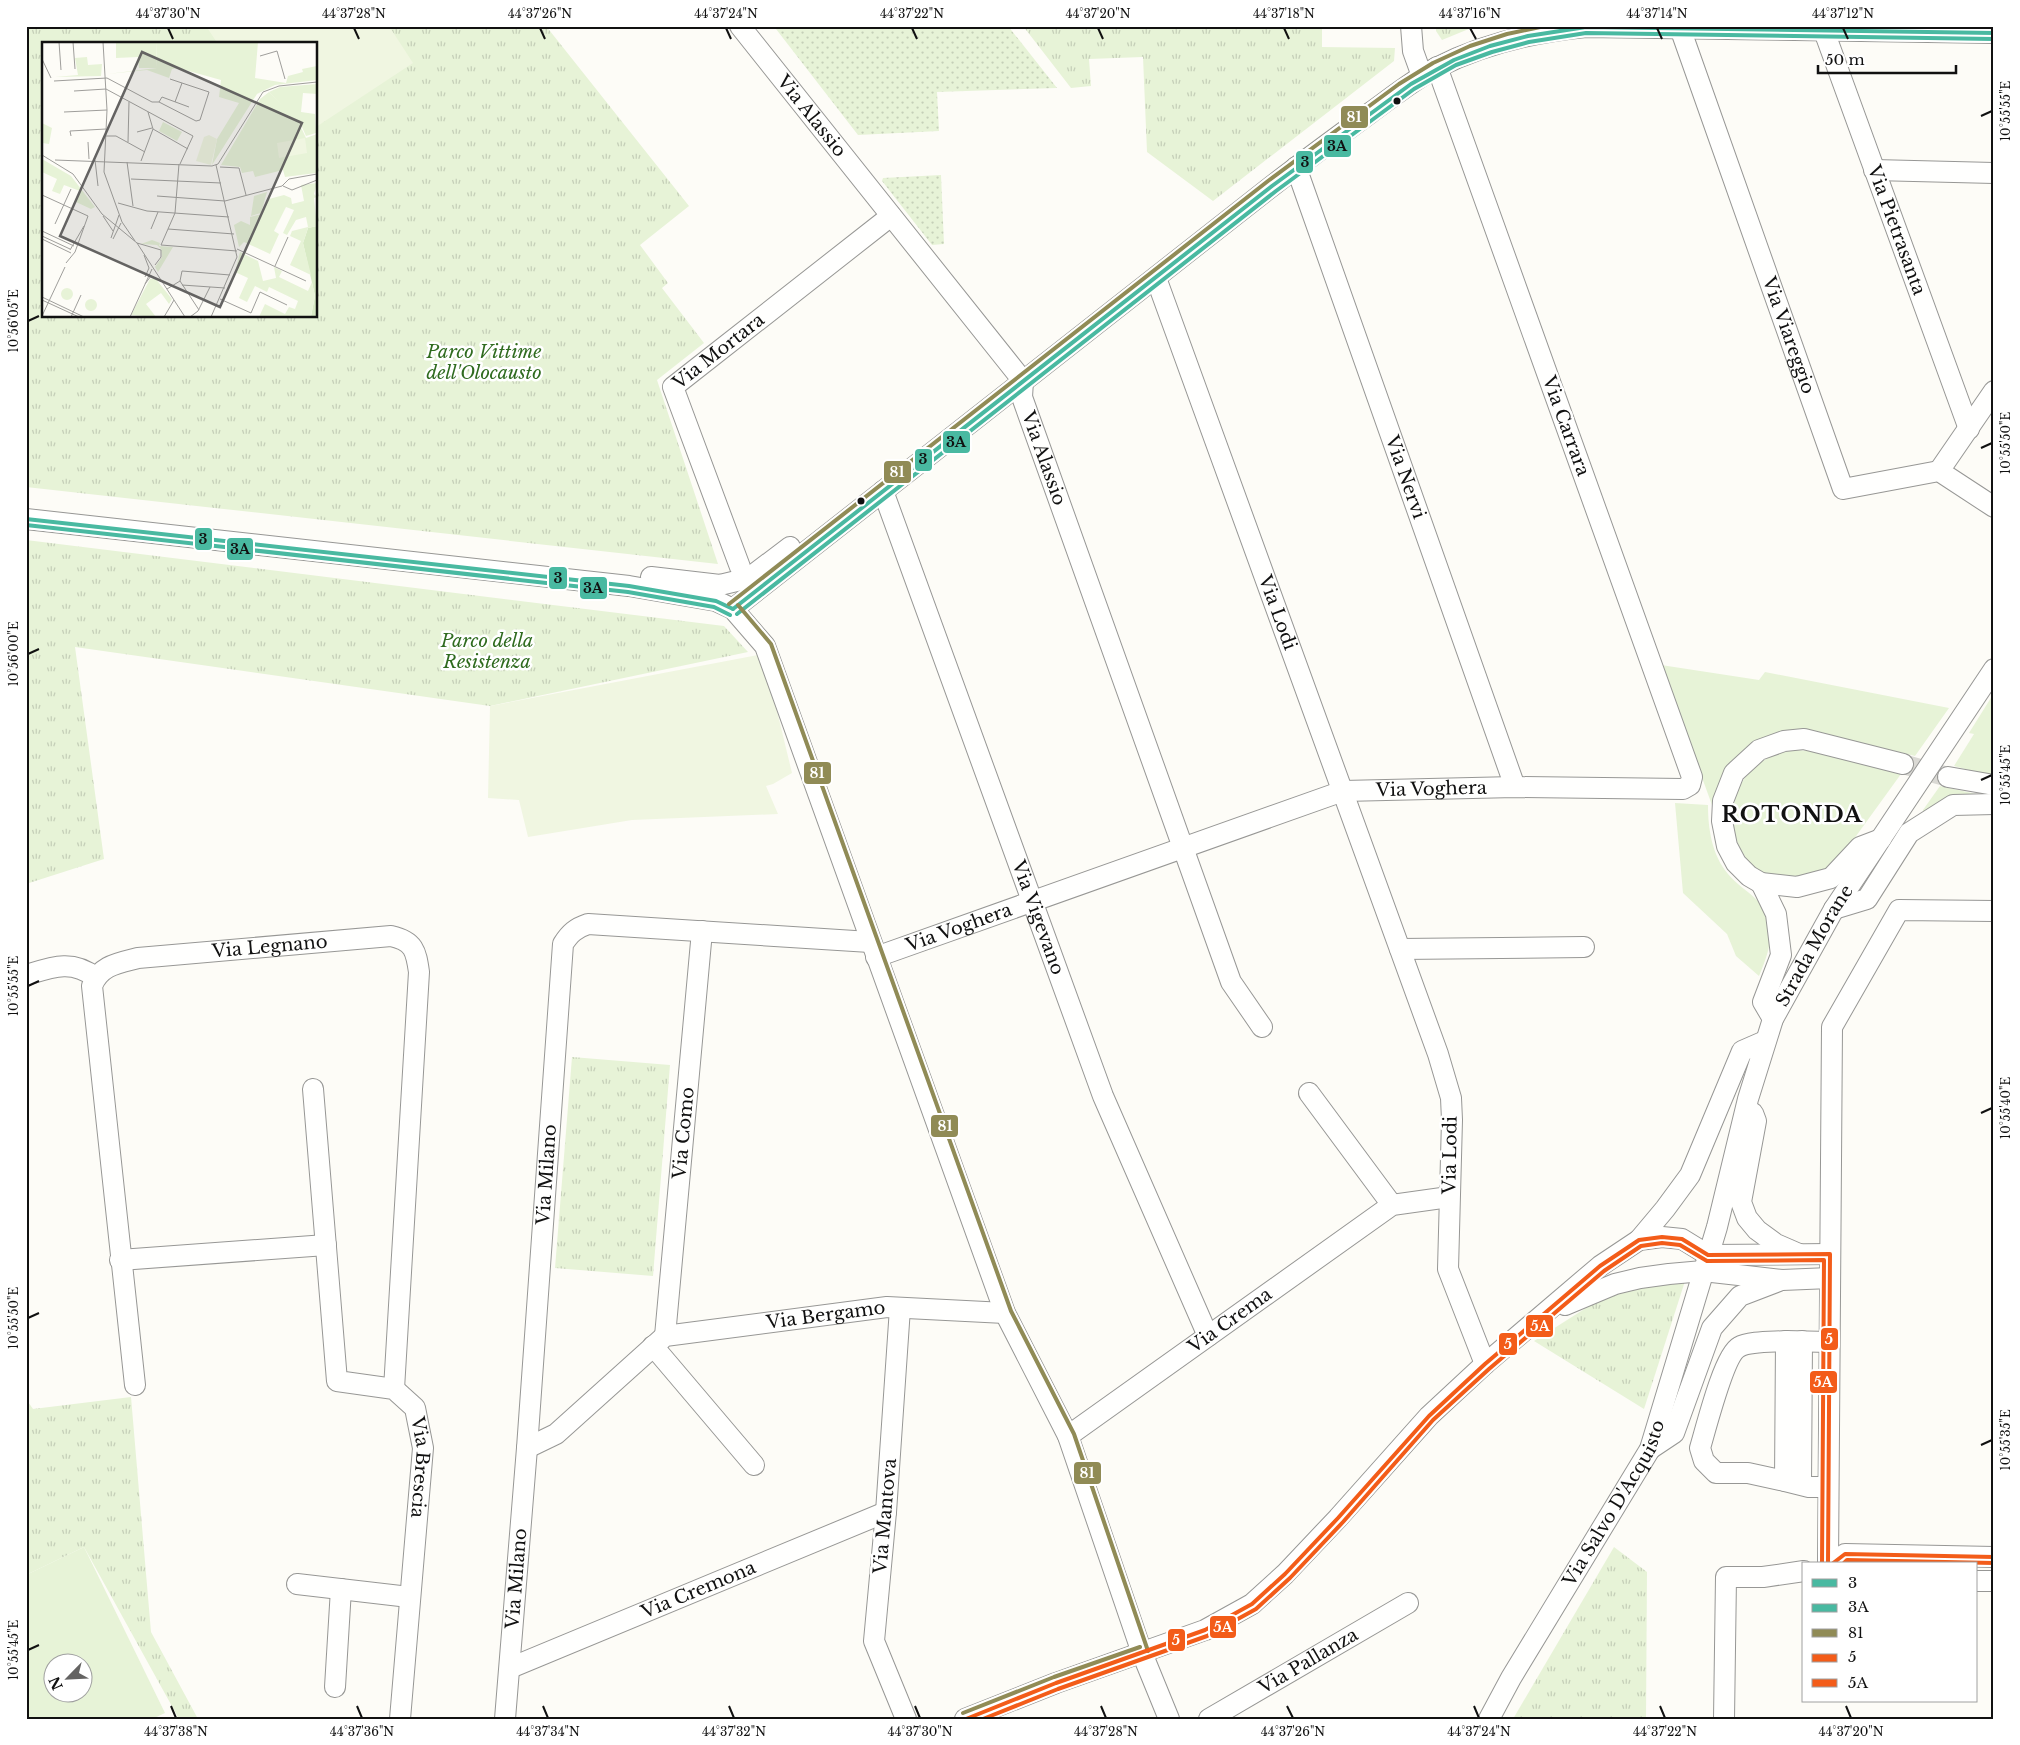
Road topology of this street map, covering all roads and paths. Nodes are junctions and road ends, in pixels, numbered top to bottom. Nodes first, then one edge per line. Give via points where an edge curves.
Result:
1 (740, 26) edge
2 (1411, 26) edge
3 (1680, 28) junction
4 (1947, 29) edge
5 (1824, 31) junction
6 (1994, 33) edge
7 (1430, 72) junction
8 (1296, 167) junction
9 (1874, 170) junction
10 (1994, 173) edge
11 (892, 216) junction
12 (1156, 278) junction
13 (1023, 381) junction
14 (1994, 391) edge
15 (1968, 429) junction
16 (1939, 471) junction
17 (883, 491) junction
18 (1994, 507) edge
19 (26, 519) edge
20 (818, 541) junction
21 (740, 567) dead end
22 (628, 586) junction
23 (733, 609) junction
24 (1994, 669) edge
25 (1903, 764) tunnel mouth
26 (1948, 777) tunnel mouth
27 (1690, 785) joint
28 (1994, 785) edge
29 (1515, 787) junction
30 (1342, 791) junction
31 (1994, 804) edge
32 (1882, 838) junction
33 (1182, 849) junction
34 (1761, 884) junction
35 (1033, 901) junction
36 (1834, 909) junction
37 (1994, 911) edge
38 (702, 932) junction
39 (1584, 947) dead end
40 (1400, 948) junction
41 (873, 950) junction
42 (26, 976) edge
43 (95, 977) junction
44 (1773, 1019) junction
45 (1262, 1027) dead end
46 (1765, 1040) junction
47 (313, 1089) dead end
48 (1309, 1093) dead end
49 (1748, 1099) junction
50 (1450, 1197) junction
51 (1392, 1205) junction
52 (1639, 1240) junction
53 (326, 1245) junction
54 (1799, 1254) junction
55 (1830, 1254) junction
56 (120, 1260) junction
57 (1705, 1263) junction
58 (1830, 1278) junction
59 (1782, 1280) junction
60 (900, 1308) junction
61 (1549, 1311) junction
62 (1005, 1313) junction
63 (1208, 1336) junction
64 (659, 1341) junction
65 (1794, 1341) junction
66 (1830, 1342) junction
67 (1485, 1364) junction
68 (135, 1385) dead end
69 (394, 1389) junction
70 (1068, 1436) junction
71 (527, 1448) junction
72 (1650, 1449) junction
73 (754, 1465) dead end
74 (1793, 1482) junction
75 (1828, 1487) junction
76 (886, 1512) junction
77 (1994, 1557) edge
78 (1828, 1562) edge
79 (1835, 1562) edge
80 (1802, 1571) edge
81 (1978, 1581) edge
82 (1994, 1581) edge
83 (297, 1584) dead end
84 (341, 1589) junction
85 (409, 1597) junction
86 (1408, 1603) dead end
87 (1142, 1653) junction
88 (510, 1668) junction
89 (335, 1686) dead end
90 (400, 1719) edge
91 (505, 1719) edge
92 (906, 1719) edge
93 (965, 1719) edge
94 (1169, 1719) edge
95 (1209, 1719) edge
96 (1489, 1719) edge
97 (1724, 1719) edge

1 - 11 street, Via Alassio
2 - 7 street, Via Carrara via 1414,51
3 - 5 street
3 - 7 street via 1550,30 1488,46
3 - 16 street, Via Viareggio via 1843,489
4 - 5 street
4 - 6 street
5 - 9 street, Via Pietrasanta
7 - 8 street
7 - 27 street, Via Carrara via 1692,777
8 - 12 street
8 - 29 street, Via Nervi
9 - 10 street
9 - 15 street, Via Pietrasanta
11 - 13 street, Via Alassio
11 - 21 street, Via Mortara via 673,387
12 - 13 street
12 - 30 street, Via Lodi
13 - 17 street
13 - 33 street, Via Alassio via 1022,397
14 - 15 street
15 - 16 street
16 - 18 street
17 - 20 street
17 - 35 street, Via Vigevano
19 - 22 street
20 - 22 street via 802,538 749,578 720,586 650,576
20 - 23 street
22 - 23 street via 716,601
23 - 41 street via 765,646
24 - 32 street, Strada Morane
25 - 34 street via 1804,739 1784,741 1759,750 1734,773 1723,801 1722,821 1727,846 1736,863
26 - 28 street
27 - 29 street, Via Voghera via 1683,789
29 - 30 street, Via Voghera
30 - 33 street, Via Voghera
30 - 40 street, Via Lodi
31 - 36 street via 1953,805 1909,833 1867,899
32 - 34 street via 1860,847 1831,878 1797,887
32 - 36 street, Strada Morane
33 - 35 street, Via Voghera
33 - 45 street via 1231,982
34 - 44 street via 1776,914 1781,956 1763,1002
35 - 41 street, Via Voghera
35 - 63 street, Via Vigevano via 1103,1096
36 - 44 street, Strada Morane
37 - 55 street via 1898,910 1832,1028
38 - 41 street, Via Milano
38 - 64 street, Via Como
38 - 71 street, Via Milano via 588,924 578,927 563,944
39 - 40 street
40 - 50 street, Via Lodi via 1451,1098
41 - 62 street
42 - 43 street via 69,965 85,969
43 - 56 street via 92,986
43 - 69 street, Via Legnano via 106,967 138,958 391,936 405,939 412,946 419,972
44 - 46 street, Strada Morane
46 - 49 street, Strada Morane
46 - 52 street via 1742,1051 1690,1175
47 - 53 street
48 - 51 street
49 - 54 street via 1756,1121 1741,1202 1747,1218 1757,1230 1776,1244
49 - 57 street, Strada Morane via 1717,1228
50 - 51 street, Via Crema
50 - 67 street, Via Lodi via 1448,1269
51 - 63 street, Via Crema
52 - 57 street via 1682,1239
52 - 61 street via 1600,1266
53 - 56 street
53 - 69 street via 337,1381
54 - 55 street
54 - 57 street
55 - 58 street
56 - 68 street
57 - 59 street
57 - 61 street via 1615,1284
57 - 72 street, Via Salvo D'Acquisto
58 - 59 street
58 - 66 street
59 - 72 street via 1740,1296 1712,1328 1674,1433
60 - 62 street, Via Bergamo
60 - 64 street, Via Bergamo via 887,1307
60 - 76 street, Via Mantova
61 - 67 street
62 - 70 street
63 - 70 street, Via Crema
64 - 71 street via 556,1434
64 - 73 street
65 - 66 street
65 - 74 street
65 - 74 street via 1742,1345 1736,1349 1727,1364 1700,1448 1704,1461 1716,1473 1748,1473
66 - 75 street
67 - 87 street via 1429,1416 1338,1518 1252,1604 1205,1630
69 - 85 street, Via Brescia via 416,1408 423,1448
70 - 87 street
71 - 88 street, Via Milano
72 - 96 street, Via Salvo D'Acquisto
74 - 75 street via 1809,1487
75 - 78 street
76 - 88 street, Via Cremona
76 - 92 street, Via Mantova via 874,1641
77 - 79 street via 1845,1554
80 - 97 street via 1763,1577 1726,1577
81 - 82 street
83 - 84 street
84 - 85 street
84 - 89 street
85 - 90 street, Via Brescia
86 - 95 street, Via Pallanza
87 - 93 street
87 - 94 street
88 - 91 street, Via Milano

